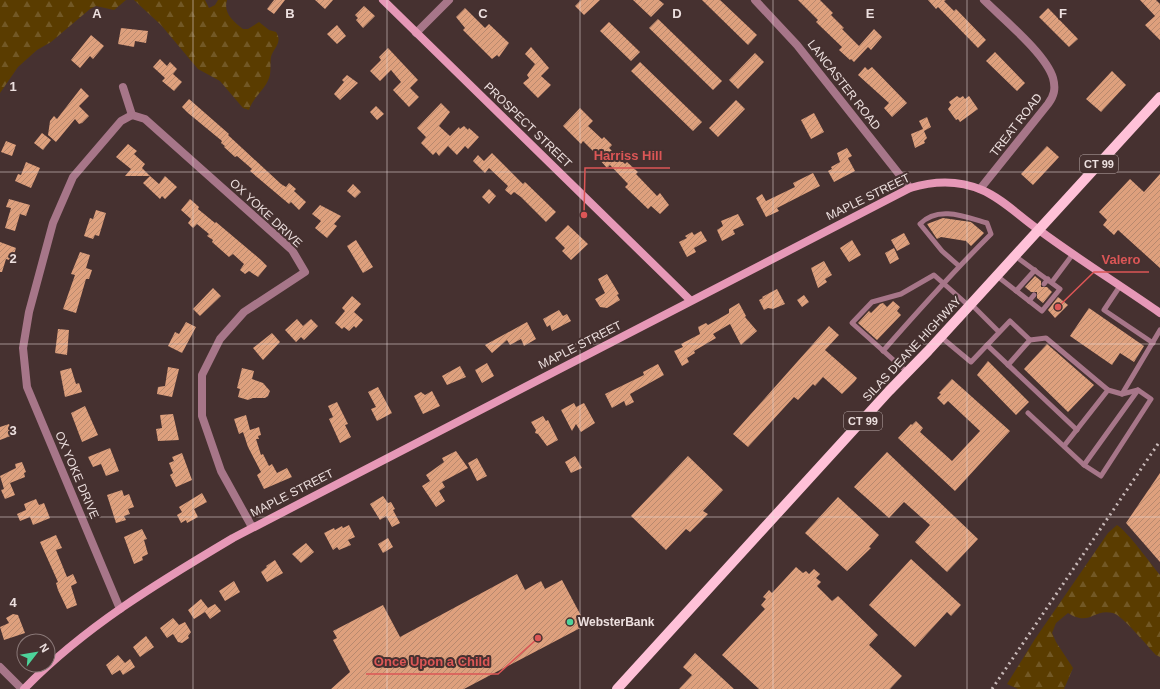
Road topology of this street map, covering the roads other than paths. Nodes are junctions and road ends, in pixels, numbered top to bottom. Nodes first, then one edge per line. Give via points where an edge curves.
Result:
1 (383, 0) edge
2 (449, 0) edge
3 (755, 0) edge
4 (984, 0) edge
5 (416, 33) junction
6 (123, 86) dead end
7 (1160, 98) edge
8 (132, 115) junction
9 (910, 188) junction
10 (980, 189) junction
11 (1038, 230) junction
12 (1073, 254) junction
13 (1015, 256) junction
14 (959, 266) junction
15 (1035, 270) junction
16 (997, 276) junction
17 (1050, 281) junction
18 (943, 283) junction
19 (1044, 284) dead end
20 (1120, 286) junction
21 (1016, 291) junction
22 (1034, 295) dead end
23 (690, 300) junction
24 (1029, 301) junction
25 (970, 305) junction
26 (1160, 313) edge
27 (1160, 330) edge
28 (999, 332) junction
29 (941, 336) junction
30 (1030, 340) junction
31 (1153, 343) junction
32 (987, 345) junction
33 (883, 351) junction
34 (1008, 365) junction
35 (907, 372) junction
36 (1108, 390) junction
37 (1138, 390) junction
38 (1122, 394) junction
39 (1028, 412) dead end
40 (1077, 430) junction
41 (1064, 446) junction
42 (1084, 465) junction
43 (252, 527) junction
44 (120, 609) junction
45 (0, 668) edge
46 (23, 689) edge
47 (617, 689) edge

1 - 5 main road, PROSPECT STREET
2 - 5 street
3 - 9 street, LANCASTER ROAD via 797,45
4 - 10 street, TREAT ROAD via 1043,60 1051,72 1055,89 1054,97
5 - 23 main road, PROSPECT STREET
6 - 8 street
7 - 11 main road, SILAS DEANE HIGHWAY / CT 99
8 - 43 street, OX YOKE DRIVE via 145,119 292,250 305,272 244,312 220,339 202,375 202,416 221,471
8 - 44 street, OX YOKE DRIVE via 113,129 73,177 53,223 29,312 23,348 27,387
9 - 10 main road, MAPLE STREET via 938,182
9 - 23 main road, MAPLE STREET
10 - 11 main road, MAPLE STREET via 997,198
11 - 12 main road, MAPLE STREET
11 - 13 main road, SILAS DEANE HIGHWAY / CT 99
12 - 17 lane
12 - 20 main road, MAPLE STREET
13 - 15 lane
13 - 16 main road, SILAS DEANE HIGHWAY / CT 99
14 - 14 lane via 991,234 987,223 953,213 927,217 920,224 942,251
14 - 18 lane
15 - 17 lane
15 - 21 lane
16 - 21 lane
16 - 25 main road, SILAS DEANE HIGHWAY / CT 99
17 - 19 lane
17 - 24 lane via 1060,289 1042,311
18 - 25 lane
18 - 33 lane
18 - 33 lane via 934,275 901,294 872,302 852,323
20 - 26 main road, MAPLE STREET
20 - 31 lane via 1104,310
21 - 24 lane
22 - 24 lane
23 - 43 main road, MAPLE STREET
25 - 28 lane
25 - 29 main road, SILAS DEANE HIGHWAY / CT 99
27 - 31 lane
28 - 30 lane via 1010,321
28 - 32 lane
29 - 32 lane via 971,362
29 - 35 main road, SILAS DEANE HIGHWAY / CT 99
30 - 34 lane
30 - 36 lane via 1050,340
31 - 38 lane
32 - 34 lane
33 - 35 lane
34 - 40 lane
35 - 47 main road, SILAS DEANE HIGHWAY / CT 99
36 - 38 lane
36 - 40 lane
37 - 38 lane
37 - 42 lane
37 - 42 lane via 1151,399 1101,476
39 - 41 lane
40 - 41 lane
41 - 42 lane
43 - 44 main road, MAPLE STREET via 163,579
44 - 46 main road, MAPLE STREET via 59,655
45 - 46 street

